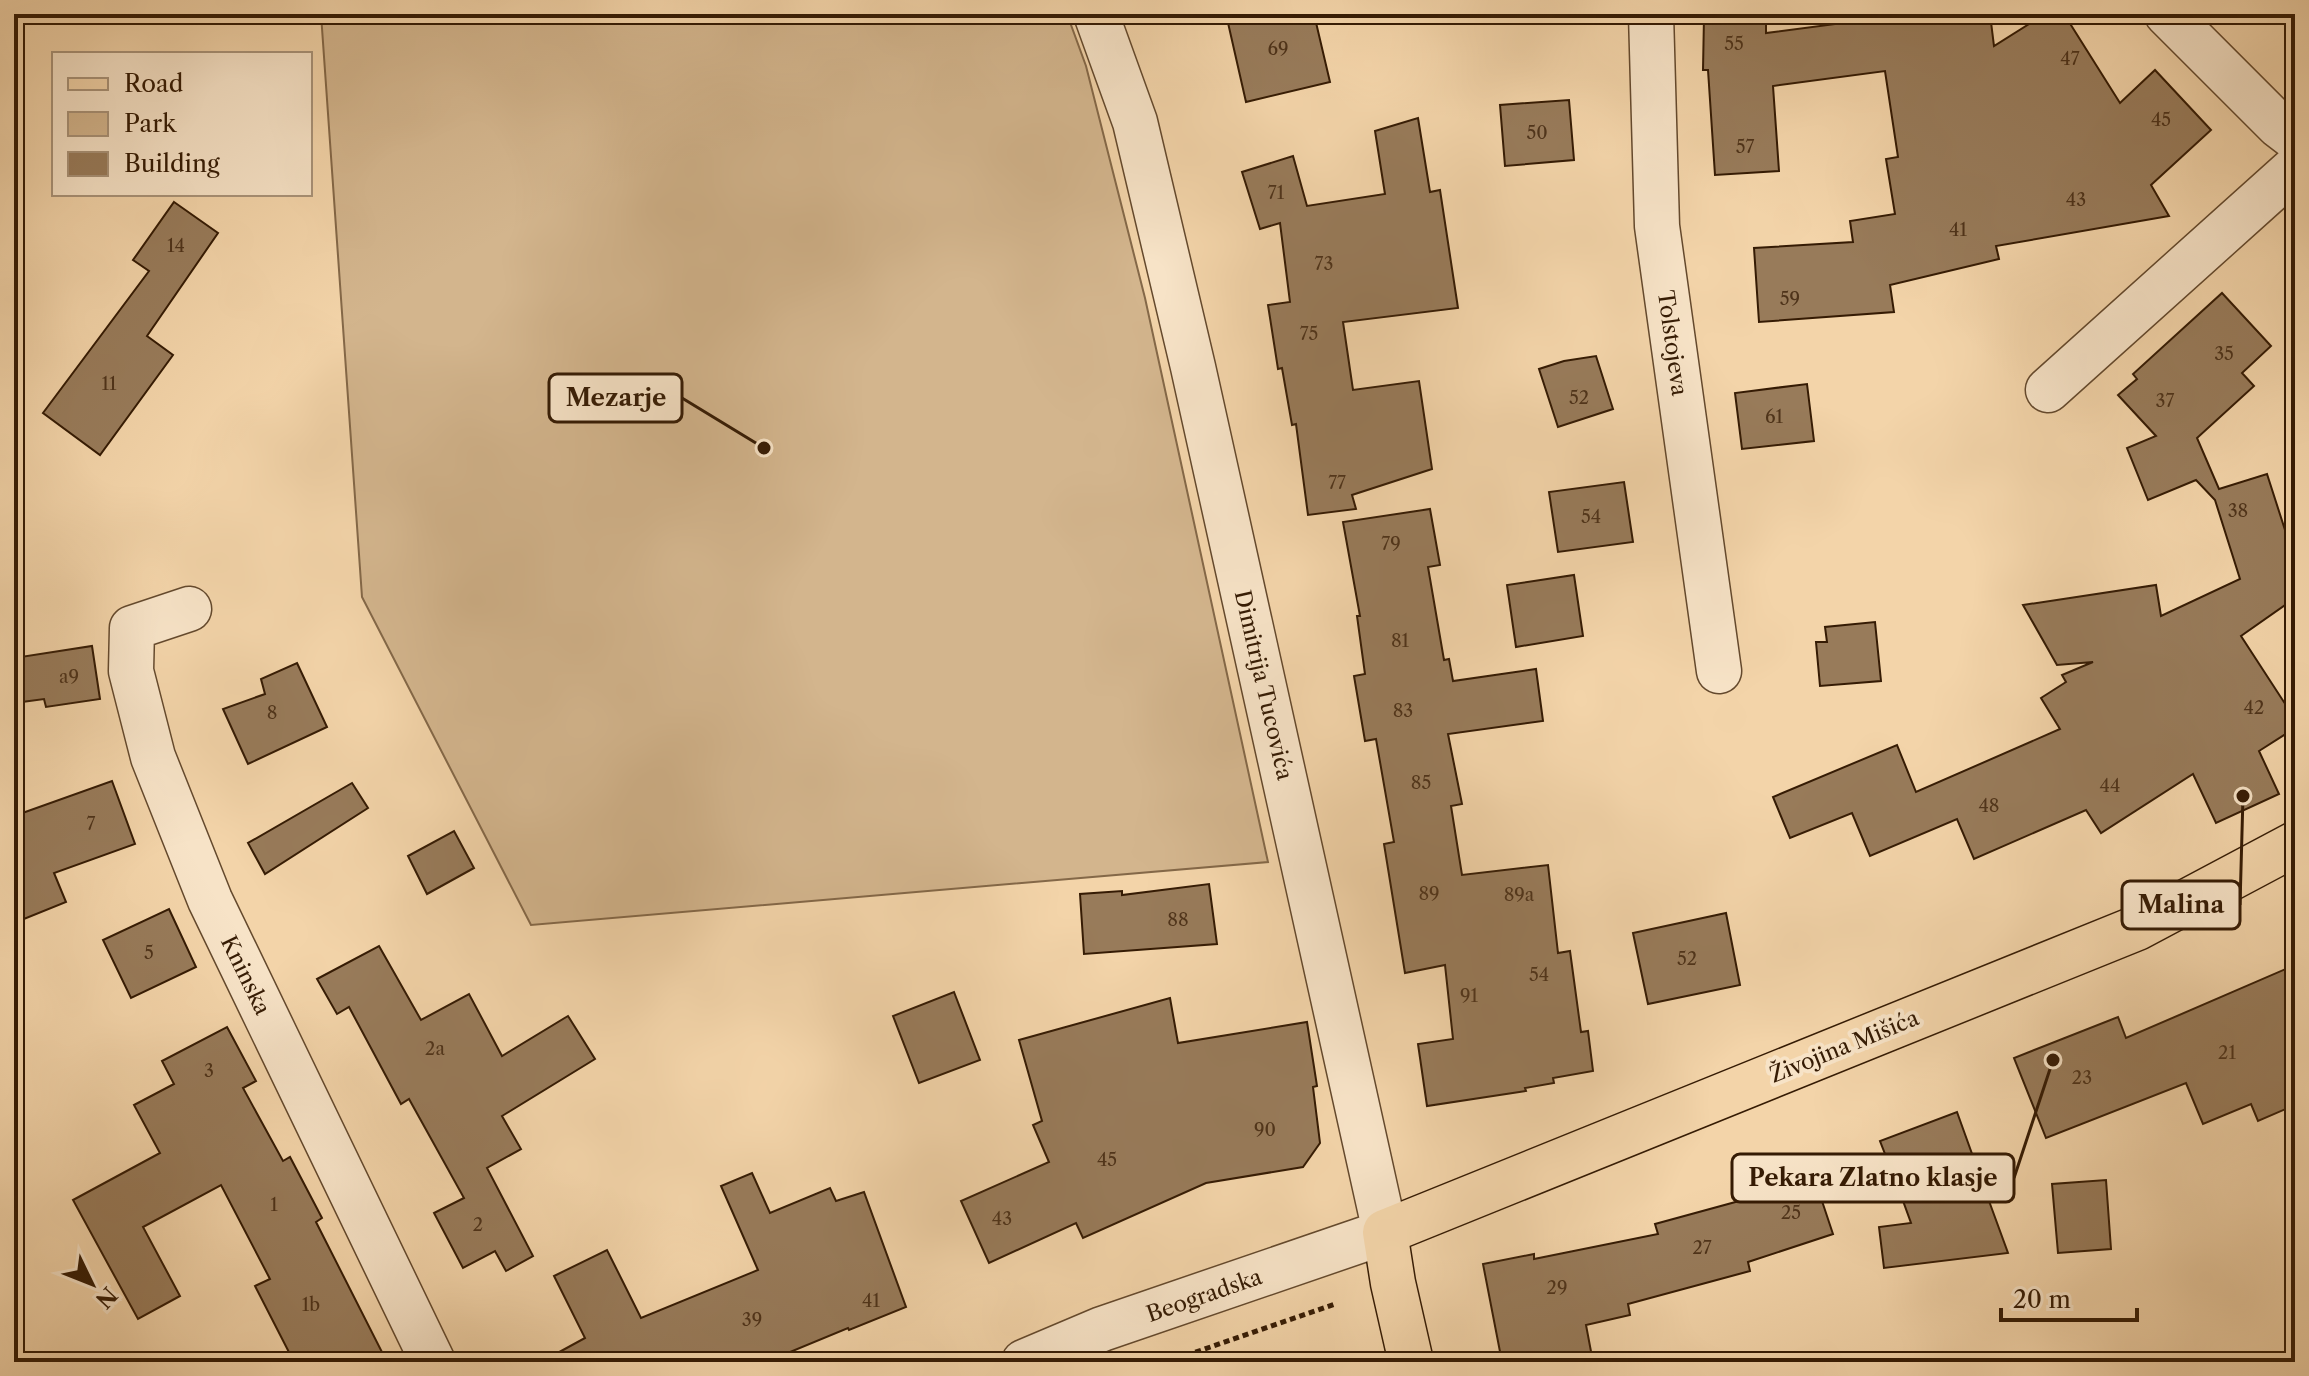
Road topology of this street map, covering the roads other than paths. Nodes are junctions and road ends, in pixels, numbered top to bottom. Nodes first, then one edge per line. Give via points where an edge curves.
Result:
1 (1096, 14) edge
2 (1651, 14) edge
3 (2167, 14) edge
4 (2295, 138) edge
5 (2295, 168) edge
6 (2048, 390) dead end
7 (189, 609) dead end
8 (1719, 671) dead end
9 (2295, 844) edge
10 (1385, 1232) junction
11 (433, 1362) edge
12 (1024, 1362) edge
13 (1411, 1362) edge

1 - 10 street, Dimitrija Tucovića via 1135,122 1157,214
2 - 8 street, Tolstojeva via 1657,226
3 - 4 street
5 - 6 street
7 - 11 street, Kninska via 132,628 131,671 153,757 210,900
9 - 10 main road, Živojina Mišića via 2137,928
10 - 12 street, Beogradska via 1102,1329
10 - 13 main road, Dimitrija Tucovića

